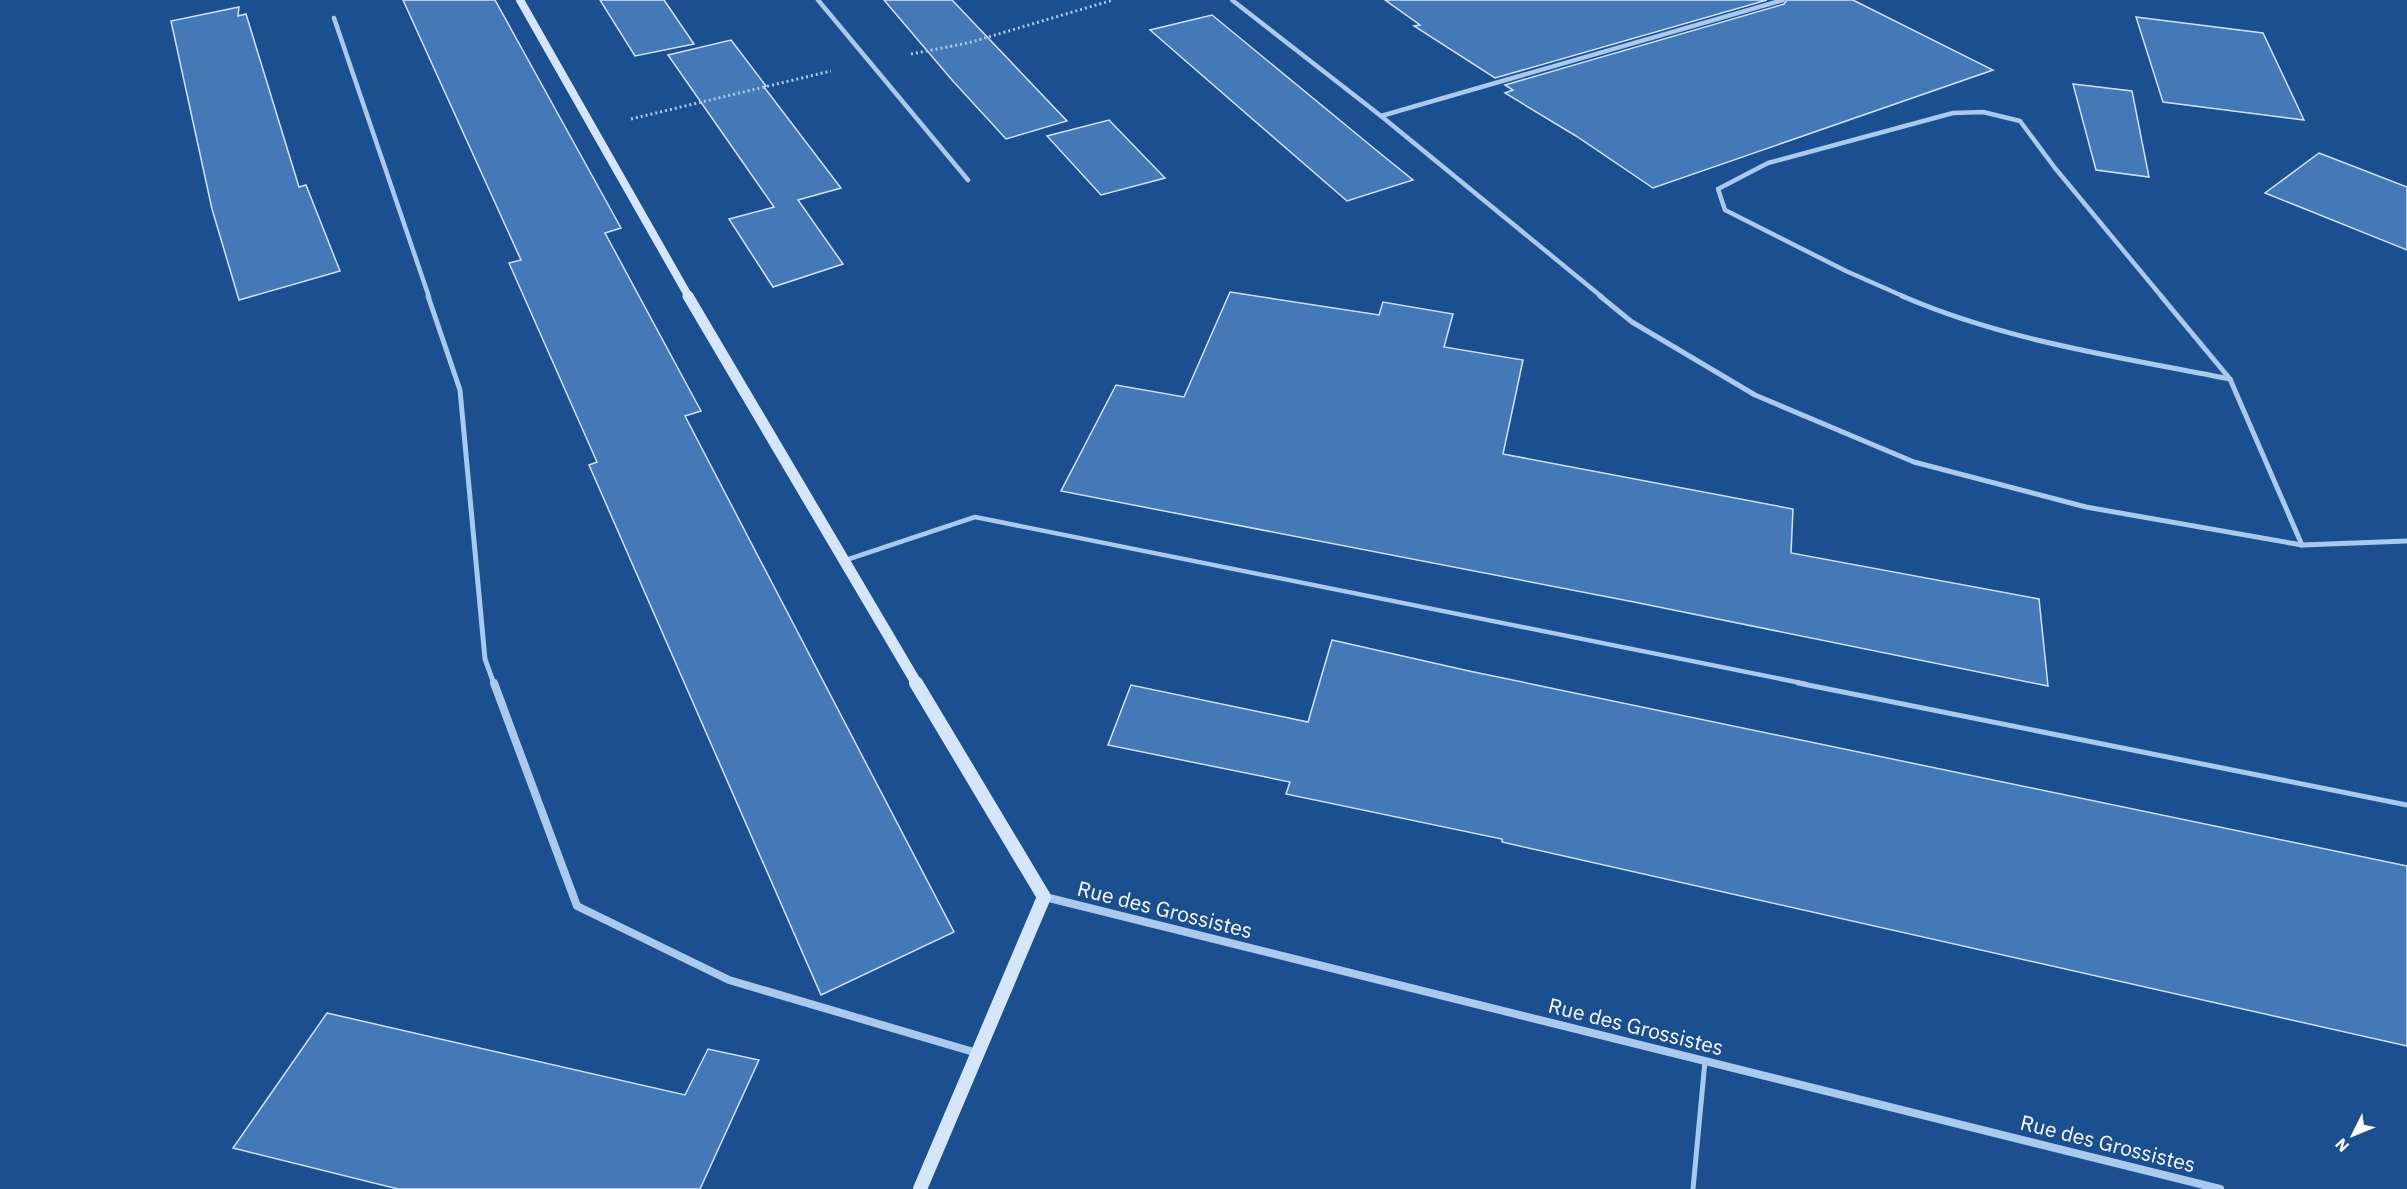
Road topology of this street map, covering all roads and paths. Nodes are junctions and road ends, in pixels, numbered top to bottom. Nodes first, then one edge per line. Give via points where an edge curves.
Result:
1 (520, 0) edge
2 (818, 0) edge
3 (1232, 0) edge
4 (1783, 0) edge
5 (334, 18) dead end
6 (1381, 116) junction
7 (969, 180) dead end
8 (2230, 379) junction
9 (2407, 541) edge
10 (2302, 545) junction
11 (842, 562) junction
12 (2407, 805) edge
13 (1044, 897) junction
14 (978, 1053) junction
15 (1705, 1061) junction
16 (920, 1189) edge
17 (1693, 1189) edge
18 (2220, 1189) edge

1 - 11 street
2 - 7 street
3 - 6 street
4 - 6 street
5 - 14 street via 460,390 485,658 577,906 729,980
6 - 10 street via 1632,322 1755,395 1914,462 2086,507
8 - 8 street via 2020,121 1983,112 1953,113 1768,163 1718,189 1725,210 1846,271 1944,314 2051,344
8 - 10 street
9 - 10 street
11 - 12 lane via 975,517
11 - 13 street
13 - 14 street
13 - 15 street, Rue des Grossistes
14 - 16 street
15 - 17 lane
15 - 18 street, Rue des Grossistes

